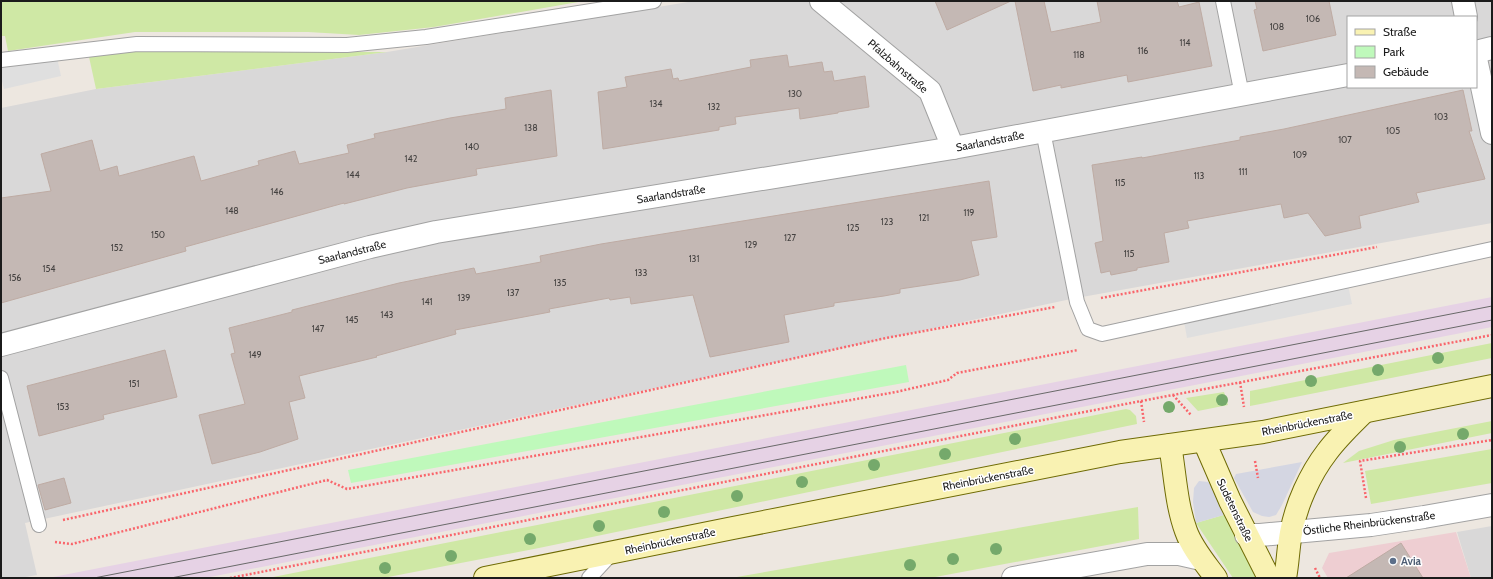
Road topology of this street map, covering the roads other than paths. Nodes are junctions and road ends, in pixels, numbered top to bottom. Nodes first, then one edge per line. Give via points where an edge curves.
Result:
1 (654, 1) edge
2 (821, 1) edge
3 (1223, 1) edge
4 (1463, 1) edge
5 (1466, 16) edge
6 (1492, 48) edge
7 (1477, 52) edge
8 (1, 60) edge
9 (1477, 64) edge
10 (1347, 75) edge
11 (1242, 94) junction
12 (1043, 130) junction
13 (1492, 133) edge
14 (953, 148) junction
15 (1492, 249) edge
16 (1, 345) edge
17 (1, 378) edge
18 (1492, 386) edge
19 (1364, 412) junction
20 (1204, 440) junction
21 (1170, 445) junction
22 (1492, 505) edge
23 (39, 525) road end
24 (1291, 532) junction
25 (1246, 535) junction
26 (612, 553) junction
27 (1201, 559) junction
28 (485, 578) edge
29 (589, 578) edge
30 (1013, 578) edge
31 (1216, 578) edge
32 (1269, 578) edge
33 (1285, 578) edge

1 - 8 lane via 426,37 347,45 137,44
2 - 14 street, Pfalzbahnstraße via 930,91
3 - 11 lane
4 - 5 street
6 - 7 street
9 - 13 street
10 - 11 street, Saarlandstraße
11 - 12 street, Saarlandstraße
12 - 14 street, Saarlandstraße
12 - 15 lane via 1077,302 1088,329 1102,334
14 - 16 street, Saarlandstraße via 436,232
17 - 23 lane
18 - 19 main road, Rheinbrückenstraße
19 - 20 main road, Rheinbrückenstraße via 1263,432
19 - 24 main road via 1326,452 1304,492
20 - 21 main road, Rheinbrückenstraße
20 - 25 main road, Sudetenstraße
21 - 26 main road, Rheinbrückenstraße via 1120,452
21 - 27 main road via 1186,532
22 - 24 street, Östliche Rheinbrückenstraße via 1371,525
24 - 25 street, Östliche Rheinbrückenstraße
24 - 33 main road
25 - 32 main road, Sudetenstraße
26 - 28 main road, Rheinbrückenstraße
26 - 29 lane
27 - 30 street via 1179,554 1147,554
27 - 31 main road

